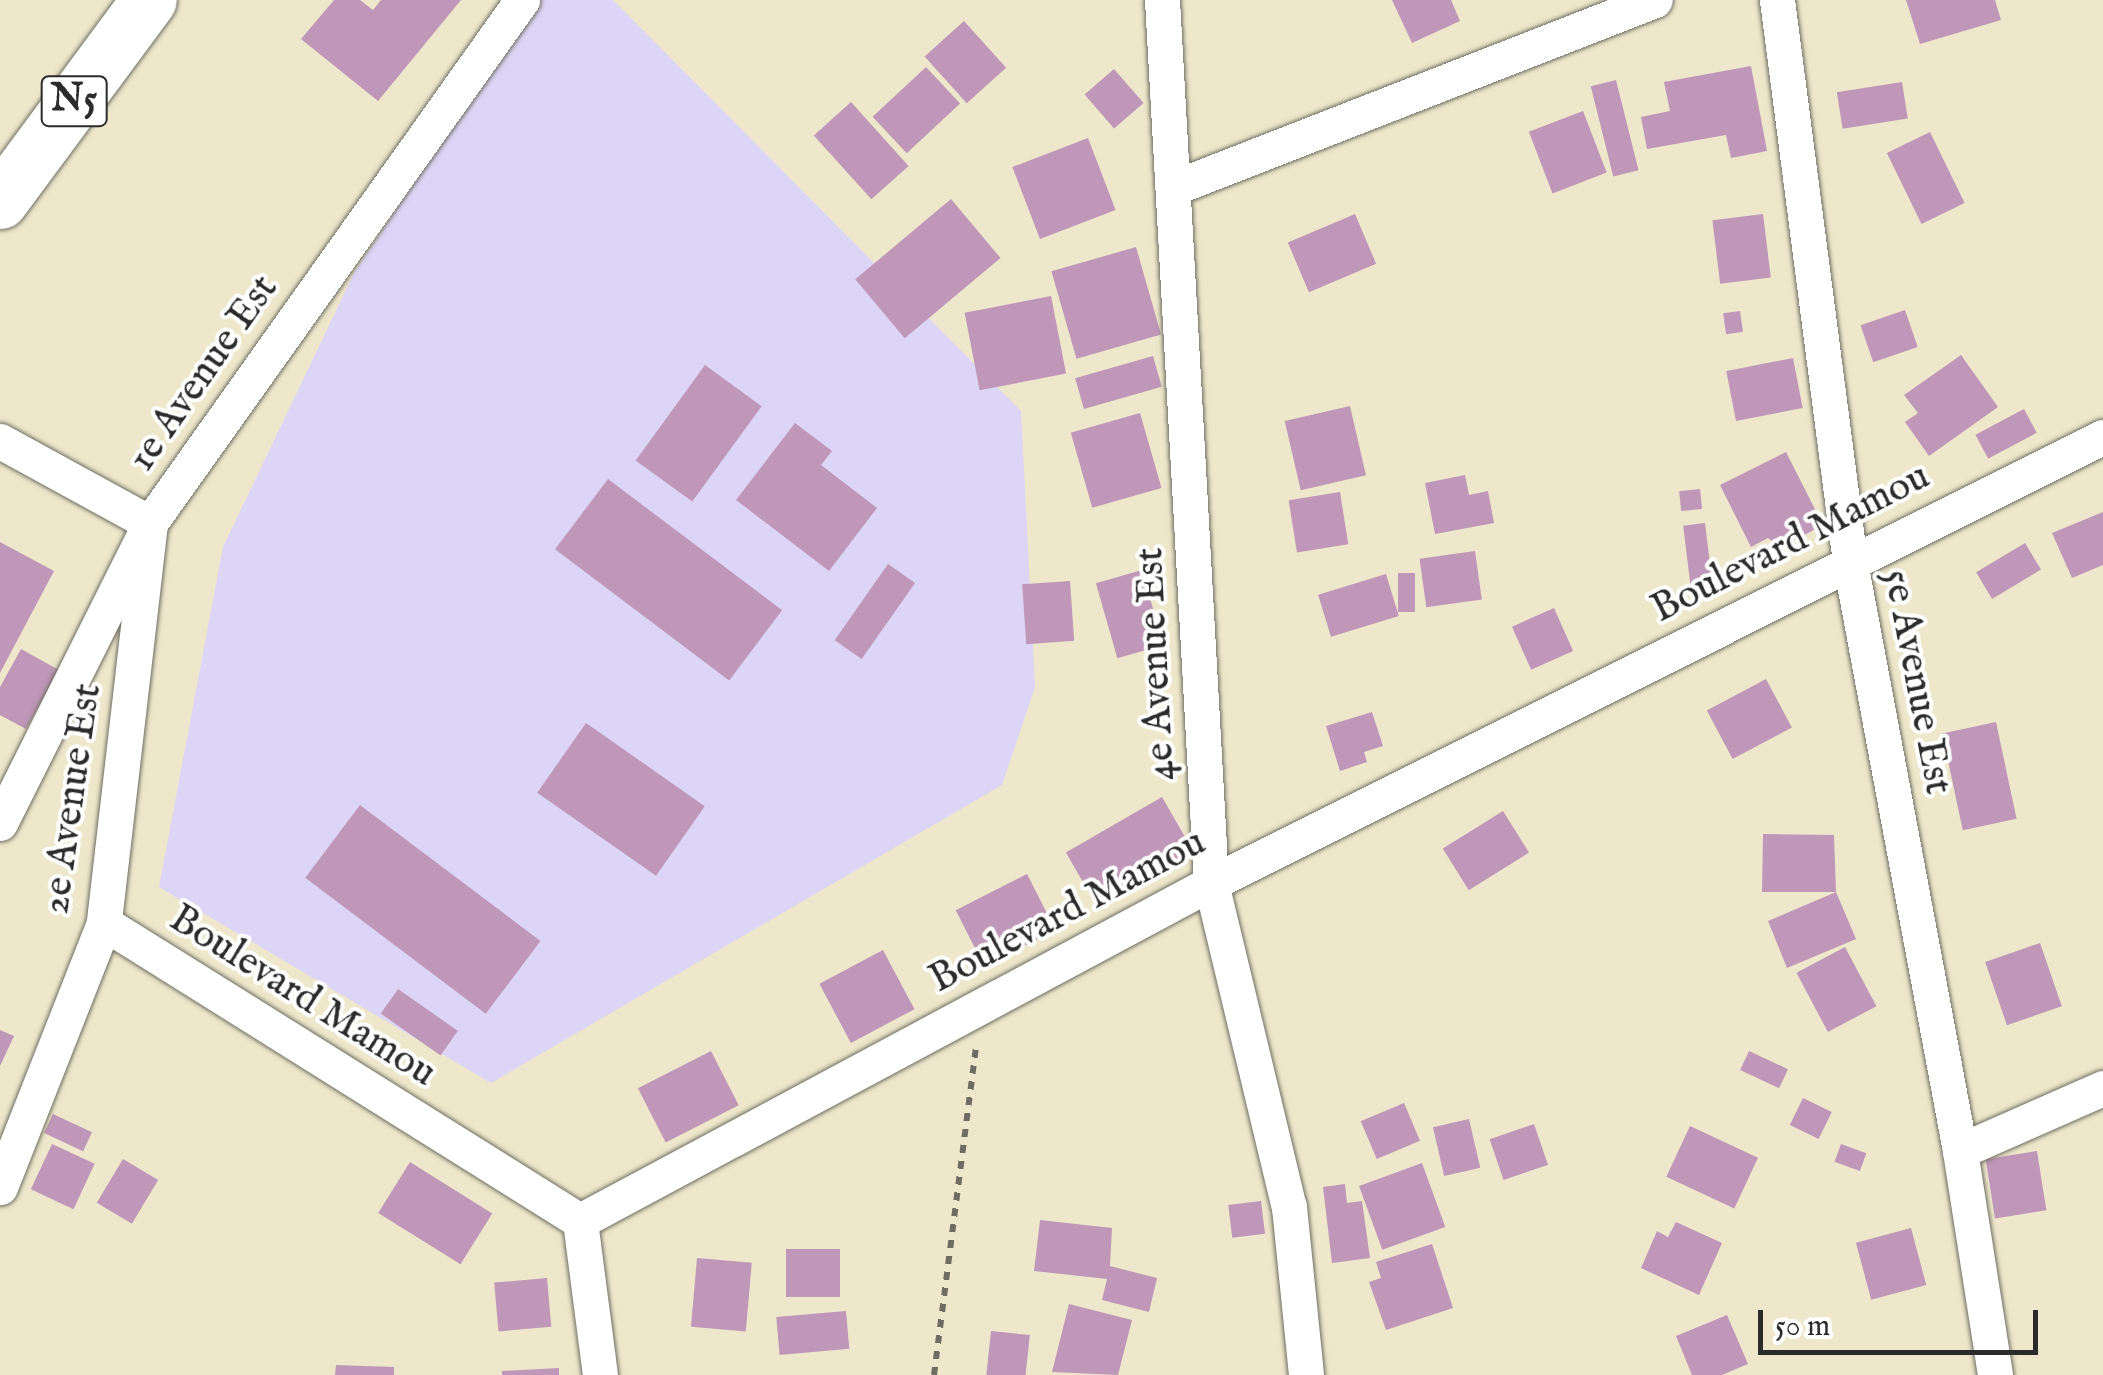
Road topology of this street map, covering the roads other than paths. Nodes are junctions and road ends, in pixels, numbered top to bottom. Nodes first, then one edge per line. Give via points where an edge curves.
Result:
1 (149, 0) edge
2 (522, 0) edge
3 (1162, 0) edge
4 (1656, 0) edge
5 (1777, 0) edge
6 (1173, 188) junction
7 (0, 202) edge
8 (2103, 437) edge
9 (0, 442) edge
10 (150, 524) junction
11 (1850, 562) junction
12 (0, 823) edge
13 (1212, 883) junction
14 (104, 922) junction
15 (2103, 1088) edge
16 (1960, 1151) junction
17 (0, 1187) edge
18 (580, 1221) junction
19 (600, 1375) edge
20 (1306, 1375) edge
21 (1995, 1375) edge

1 - 7 highway, N5
2 - 10 street, 1e Avenue Est
3 - 6 street, 4e Avenue Est
4 - 6 street
5 - 11 street, 5e Avenue Est
6 - 13 street, 4e Avenue Est
8 - 11 street, Boulevard Mamou
9 - 10 street
10 - 12 street, 1e Avenue Est
10 - 14 street, 2e Avenue Est
11 - 13 street, Boulevard Mamou
11 - 16 street, 5e Avenue Est
13 - 18 street, Boulevard Mamou
13 - 20 street, 4e Avenue Est via 1289,1207
14 - 17 street, 2e Avenue Est
14 - 18 street, Boulevard Mamou
15 - 16 street
16 - 21 street, 5e Avenue Est
18 - 19 street

